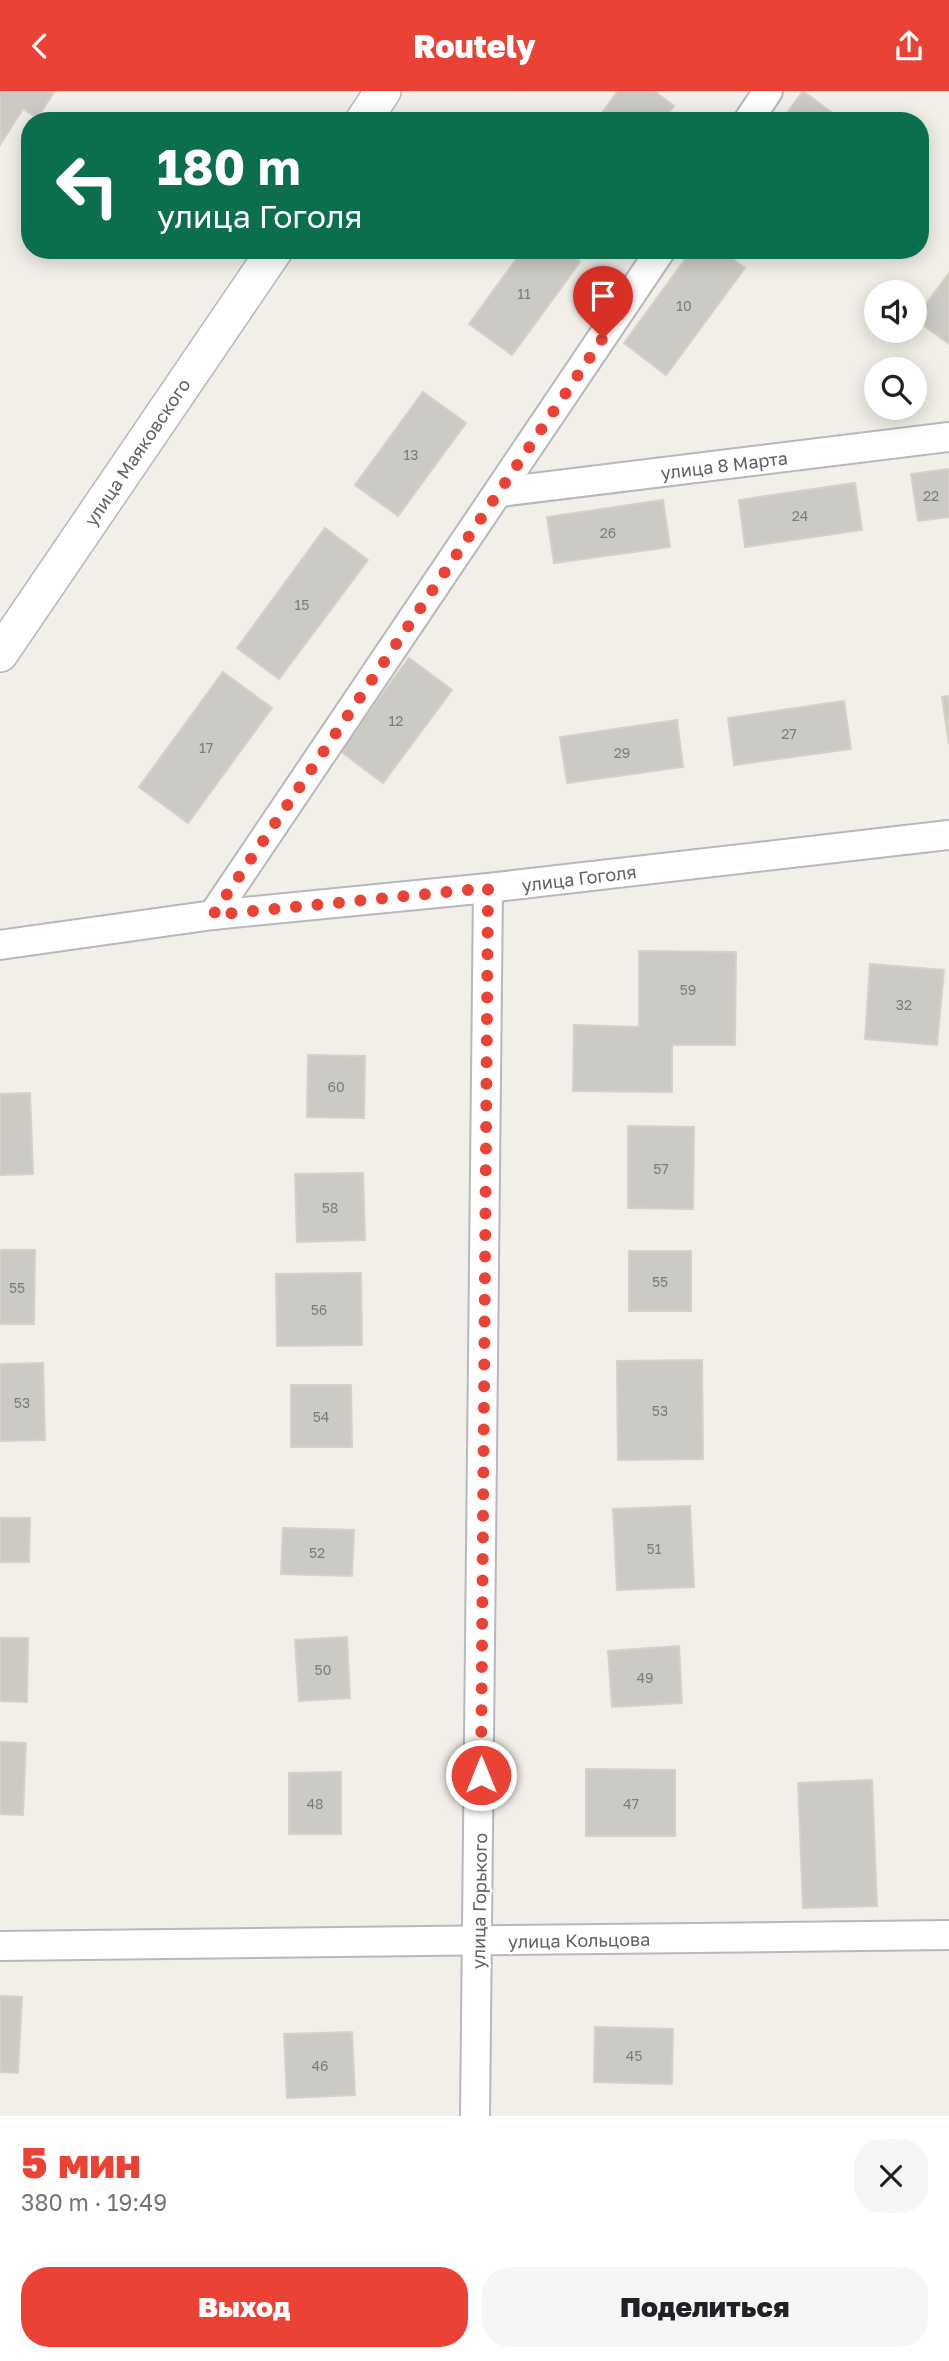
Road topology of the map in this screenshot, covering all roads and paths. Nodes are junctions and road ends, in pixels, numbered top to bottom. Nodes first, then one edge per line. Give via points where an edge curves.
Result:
1 (383, 91) edge
2 (768, 91) edge
3 (369, 112) edge
4 (754, 112) edge
5 (269, 259) edge
6 (656, 259) edge
7 (949, 437) edge
8 (500, 492) junction
9 (0, 654) edge
10 (949, 835) edge
11 (488, 888) junction
12 (213, 915) junction
13 (0, 945) edge
14 (949, 1935) edge
15 (479, 1941) junction
16 (0, 1947) edge
17 (475, 2116) edge

1 - 3 street
2 - 4 street
5 - 9 street, улица Маяковского
6 - 8 street
7 - 8 street, улица 8 Марта
8 - 12 street
10 - 11 street, улица Гоголя
11 - 12 street, улица Гоголя
11 - 15 street, улица Горького
12 - 13 street, улица Гоголя
14 - 15 street, улица Кольцова
15 - 16 street, улица Кольцова
15 - 17 street, улица Горького

